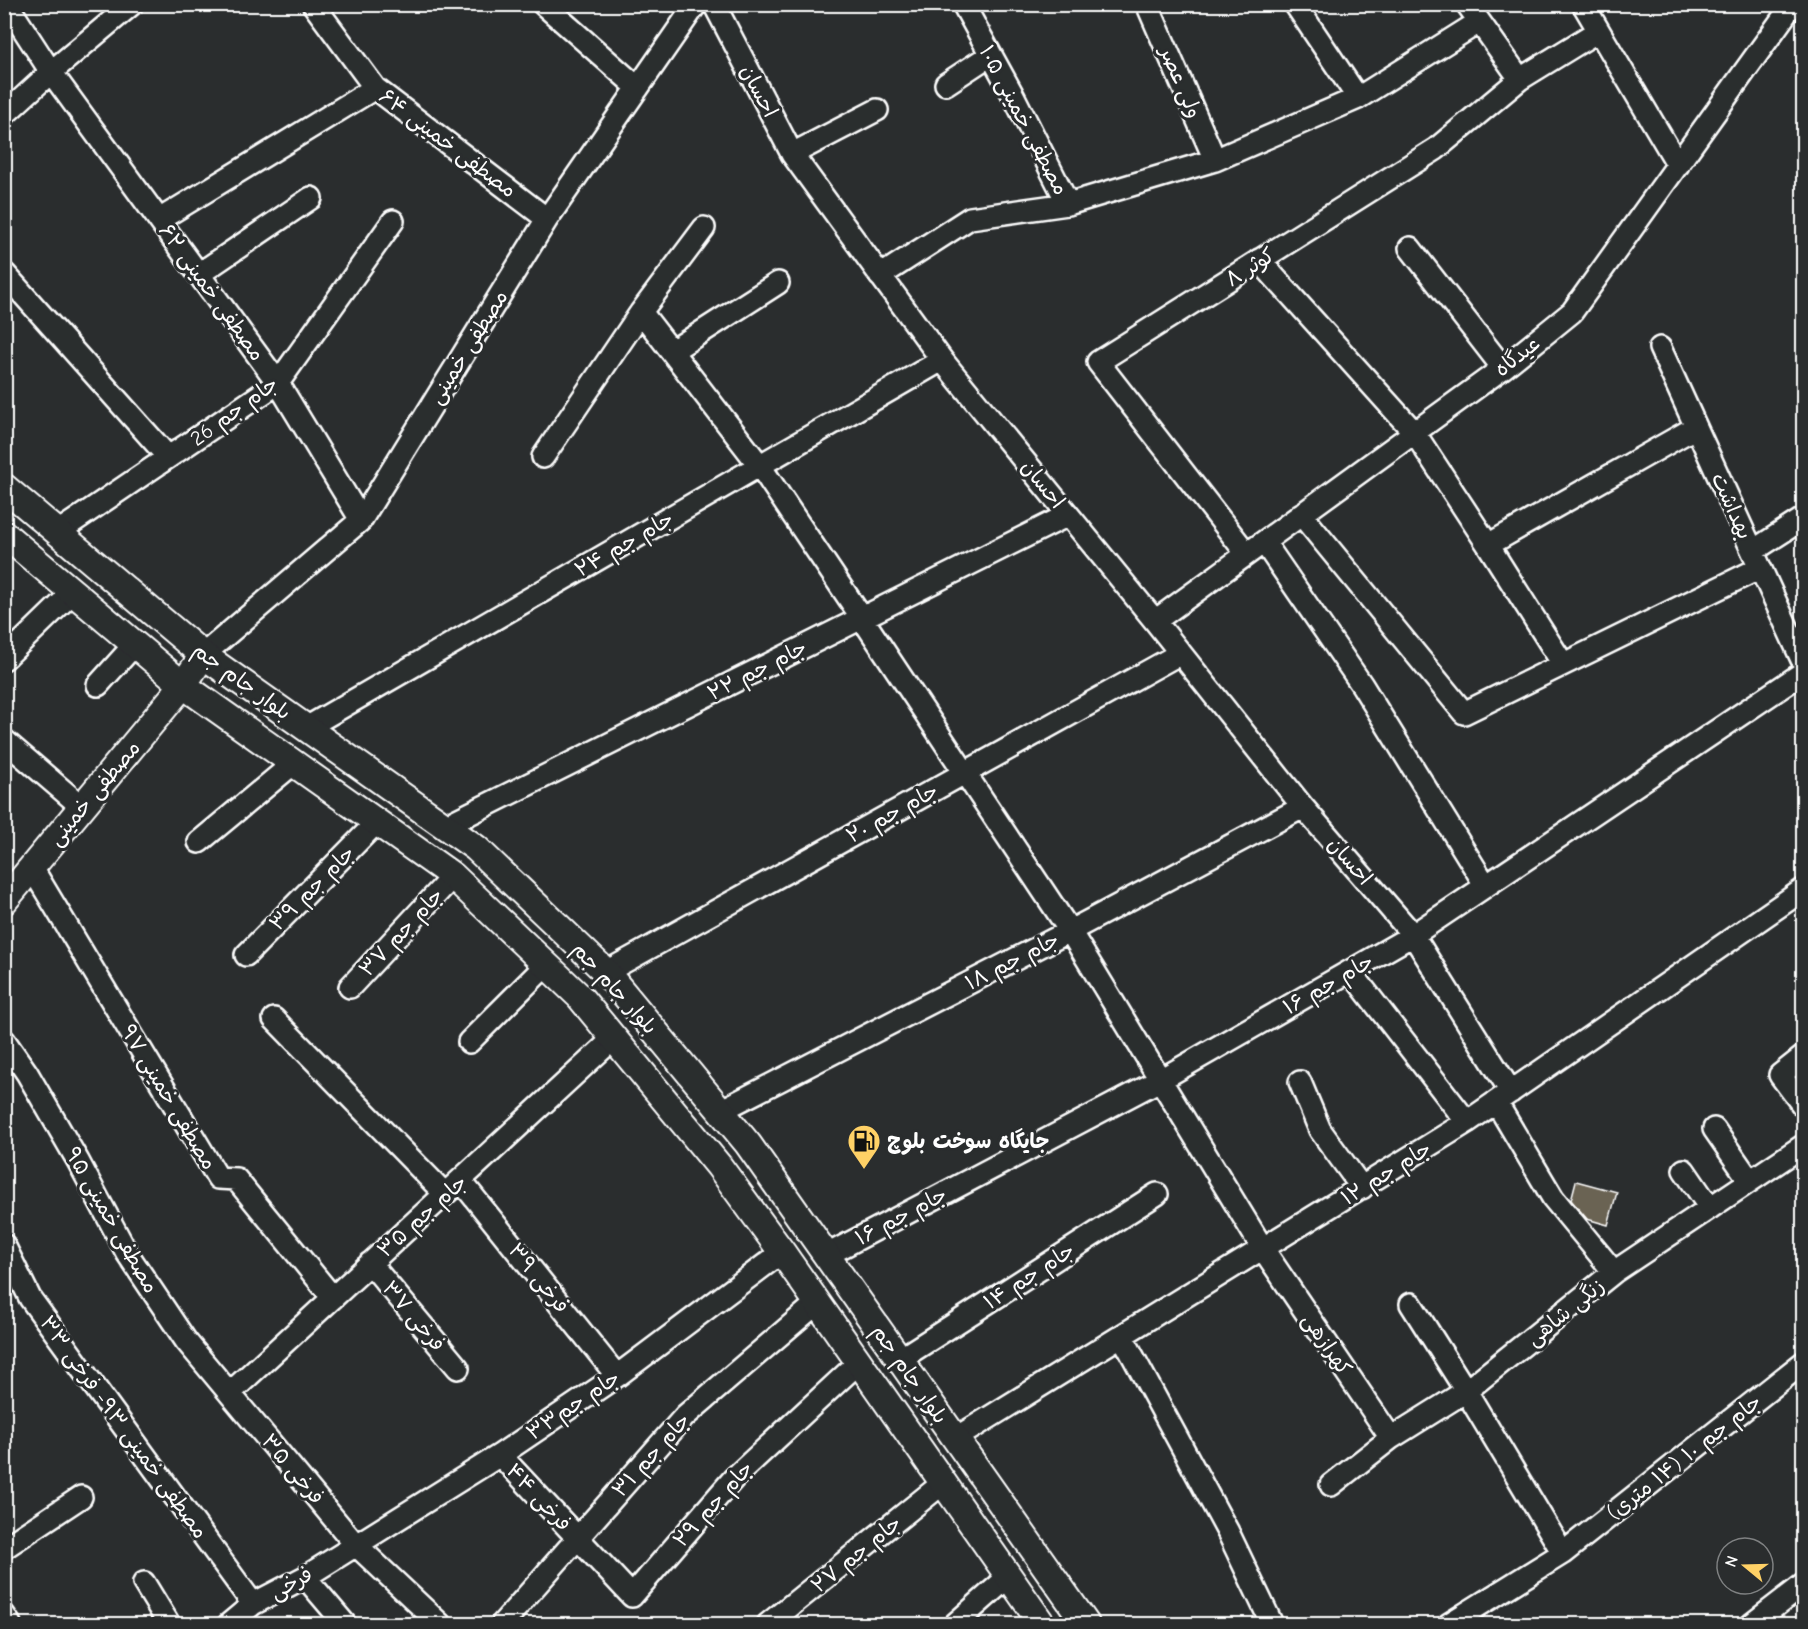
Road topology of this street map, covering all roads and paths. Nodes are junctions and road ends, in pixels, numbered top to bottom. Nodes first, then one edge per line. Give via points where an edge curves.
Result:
1 (7, 4) edge
2 (132, 4) edge
3 (312, 4) edge
4 (543, 4) edge
5 (696, 4) edge
6 (714, 4) edge
7 (963, 4) edge
8 (1148, 4) edge
9 (1295, 4) edge
10 (1583, 4) edge
11 (1782, 10) edge
12 (1473, 13) edge
13 (1598, 31) junction
14 (990, 55) junction
15 (51, 72) junction
16 (1520, 80) junction
17 (946, 84) dead end
18 (375, 88) junction
19 (638, 88) junction
20 (1358, 98) junction
21 (877, 110) dead end
22 (4, 115) edge
23 (792, 154) junction
24 (1215, 160) junction
25 (1678, 165) junction
26 (311, 198) dead end
27 (1068, 204) junction
28 (547, 219) junction
29 (159, 220) junction
30 (393, 221) dead end
31 (704, 228) dead end
32 (1410, 248) dead end
33 (1259, 260) junction
34 (5, 274) edge
35 (199, 274) junction
36 (880, 276) junction
37 (778, 283) dead end
38 (641, 312) junction
39 (1660, 348) dead end
40 (672, 351) junction
41 (942, 360) junction
42 (1503, 368) junction
43 (278, 383) junction
44 (1696, 427) junction
45 (1414, 432) junction
46 (168, 457) junction
47 (543, 457) dead end
48 (760, 466) junction
49 (4, 487) edge
50 (1068, 514) junction
51 (1301, 514) junction
52 (1803, 518) edge
53 (361, 520) junction
54 (58, 532) junction
55 (4, 534) edge
56 (1488, 545) junction
57 (1255, 548) junction
58 (1756, 560) junction
59 (73, 592) junction
60 (861, 618) junction
61 (1155, 621) junction
62 (135, 644) junction
63 (1179, 654) junction
64 (203, 655) junction
65 (4, 659) edge
66 (1563, 664) junction
67 (1803, 664) edge
68 (1803, 672) edge
69 (98, 685) dead end
70 (183, 685) junction
71 (306, 728) junction
72 (4, 740) edge
73 (294, 763) junction
74 (964, 773) junction
75 (82, 807) junction
76 (1303, 807) junction
77 (377, 822) junction
78 (445, 826) junction
79 (199, 842) dead end
80 (32, 868) junction
81 (453, 876) junction
82 (1486, 886) junction
83 (1803, 889) edge
84 (4, 901) edge
85 (1070, 931) junction
86 (1413, 935) junction
87 (246, 955) dead end
88 (546, 965) junction
89 (1350, 971) junction
90 (606, 972) junction
91 (350, 987) dead end
92 (579, 996) junction
93 (274, 1019) dead end
94 (614, 1038) junction
95 (4, 1040) edge
96 (469, 1042) dead end
97 (1803, 1056) edge
98 (1160, 1080) junction
99 (1300, 1082) dead end
100 (1504, 1097) junction
101 (1803, 1107) edge
102 (720, 1111) junction
103 (1467, 1122) junction
104 (1714, 1129) dead end
105 (1803, 1145) edge
106 (1684, 1170) dead end
107 (461, 1180) junction
108 (1750, 1181) junction
109 (1362, 1188) junction
110 (444, 1194) junction
111 (1157, 1194) dead end
112 (1710, 1208) junction
113 (4, 1245) edge
114 (1263, 1249) junction
115 (782, 1252) junction
116 (827, 1255) junction
117 (370, 1263) junction
118 (1614, 1272) junction
119 (333, 1298) junction
120 (817, 1303) junction
121 (1411, 1304) dead end
122 (1122, 1336) junction
123 (900, 1359) junction
124 (1803, 1362) edge
125 (858, 1363) junction
126 (458, 1368) dead end
127 (617, 1376) junction
128 (1466, 1391) junction
129 (230, 1393) junction
130 (956, 1438) junction
131 (1391, 1438) junction
132 (500, 1455) junction
133 (943, 1483) junction
134 (1331, 1485) dead end
135 (81, 1497) dead end
136 (577, 1538) junction
137 (355, 1544) junction
138 (4, 1548) edge
139 (1563, 1553) junction
140 (304, 1577) junction
141 (1008, 1577) junction
142 (144, 1583) dead end
143 (1803, 1584) edge
144 (253, 1604) junction
145 (4, 1615) edge
146 (10, 1624) edge
147 (169, 1624) edge
148 (230, 1624) edge
149 (345, 1624) edge
150 (440, 1624) edge
151 (502, 1624) edge
152 (768, 1624) edge
153 (956, 1624) edge
154 (1042, 1624) edge
155 (1086, 1624) edge
156 (1272, 1624) edge
157 (1449, 1624) edge
158 (1752, 1624) edge

1 - 15 street, مصطفی خمینی ۶۲
2 - 15 street
3 - 18 street, مصطفی خمینی ۶۴
4 - 19 street
5 - 19 street, مصطفی خمینی
6 - 23 street, احسان
7 - 14 street, مصطفی خمینی ۱۰۵
8 - 24 street, ولی عصر
9 - 20 street
10 - 13 street
11 - 25 street, عیدگاه
12 - 16 street
12 - 20 street
13 - 16 street, کوثر ۸
13 - 25 street
14 - 17 street
14 - 27 street, مصطفی خمینی ۱۰۵
15 - 22 street
15 - 29 street, مصطفی خمینی ۶۲
16 - 33 street, کوثر ۸ via 1437,149
18 - 28 street, مصطفی خمینی ۶۴
18 - 29 street
19 - 28 street, مصطفی خمینی
20 - 24 street
21 - 23 street
23 - 36 street, احسان
24 - 27 street
25 - 42 street, عیدگاه via 1572,312
26 - 35 street
27 - 36 street via 970,218
28 - 53 street, مصطفی خمینی
29 - 35 street, مصطفی خمینی ۶۲
30 - 43 street, جام جم 26
31 - 38 street
32 - 42 street
33 - 45 street
33 - 57 street, کوثر ۸ via 1098,362
34 - 46 street
35 - 43 street, مصطفی خمینی ۶۲
36 - 41 street, احسان
37 - 40 street
38 - 40 street, کهرازهی
38 - 47 street
39 - 44 street, بهداشت
40 - 48 street, کهرازهی
41 - 48 street, جام جم ۲۴
41 - 50 street, احسان
42 - 45 street, عیدگاه
43 - 46 street, جام جم 26
43 - 53 street, مصطفی خمینی ۶۲
44 - 56 street
44 - 58 street, بهداشت
45 - 51 street, عیدگاه
45 - 56 street
46 - 54 street, جام جم 26
48 - 60 street, کهرازهی
48 - 71 street, جام جم ۲۴
49 - 54 main road, بلوار جام جم
50 - 60 street, جام جم ۲۲
50 - 61 street, احسان
51 - 57 street, عیدگاه
51 - 66 street via 1464,713
52 - 58 street
53 - 64 street, مصطفی خمینی
54 - 64 main road, بلوار جام جم
55 - 59 main road, بلوار جام جم
56 - 66 street
57 - 61 street, عیدگاه
57 - 82 street via 1362,685
58 - 66 street
58 - 67 street, بهداشت
59 - 62 main road, بلوار جام جم
59 - 65 street
60 - 74 street, کهرازهی
60 - 78 street, جام جم ۲۲
61 - 63 street, احسان
62 - 69 street
62 - 70 main road, بلوار جام جم
63 - 74 street, جام جم ۲۰
63 - 76 street, احسان
64 - 70 main road, مصطفی خمینی
64 - 71 main road, بلوار جام جم
68 - 82 street, جام جم ۱۶
70 - 73 main road, بلوار جام جم
70 - 75 main road, مصطفی خمینی
71 - 78 main road, بلوار جام جم
72 - 75 street
73 - 77 main road, بلوار جام جم
73 - 79 street
74 - 85 street, کهرازهی
74 - 90 street, جام جم ۲۰
75 - 80 main road, مصطفی خمینی
76 - 85 street, جام جم ۱۸
76 - 86 street, احسان
77 - 81 main road, بلوار جام جم
77 - 87 street, جام جم ۳۹
78 - 90 main road, بلوار جام جم via 476,848
80 - 84 main road, مصطفی خمینی
80 - 119 street, مصطفی خمینی ۹۷ via 218,1178 237,1179
81 - 88 main road, بلوار جام جم
81 - 91 street, جام جم ۳۷
82 - 86 street, جام جم ۱۶
83 - 100 street, جام جم ۱۲
85 - 98 street, کهرازهی
85 - 102 street, جام جم ۱۸
86 - 89 street, جام جم ۱۶
86 - 100 street, احسان
88 - 92 main road, بلوار جام جم
88 - 96 street
89 - 98 street, جام جم ۱۶
89 - 103 street
90 - 92 main road
90 - 102 main road, بلوار جام جم
92 - 94 main road, بلوار جام جم
93 - 110 street
94 - 107 street, جام جم ۳۵
94 - 115 main road, بلوار جام جم via 719,1166
95 - 129 street, مصطفی خمینی ۹۵ via 78,1161 127,1253 186,1341
97 - 101 street via 1780,1075
98 - 114 street, کهرازهی
98 - 116 street, جام جم ۱۶
99 - 109 street via 1320,1131
100 - 103 street, جام جم ۱۲
100 - 118 street, احسان via 1553,1198
102 - 116 main road, بلوار جام جم
103 - 109 street, جام جم ۱۲
104 - 108 street
105 - 108 street, زنگی شاهی
106 - 112 street
107 - 110 street, جام جم ۳۵
107 - 127 street, فرخی ۳۹
108 - 112 street, زنگی شاهی
109 - 114 street, جام جم ۱۲
110 - 117 street, جام جم ۳۵
111 - 123 street, جام جم ۱۴
112 - 118 street, زنگی شاهی
113 - 144 street, مصطفی خمینی ۹۳- فرخی ۳۳ via 30,1298
114 - 122 street, جام جم ۱۲
114 - 131 street, کهرازهی
115 - 120 main road, بلوار جام جم
115 - 127 street, جام جم۳۳
116 - 123 main road, بلوار جام جم
117 - 119 street, جام جم ۳۵
117 - 126 street, فرخی ۳۷
118 - 128 street, زنگی شاهی
119 - 129 street, جام جم ۳۵
120 - 125 main road, بلوار جام جم
120 - 136 street, جام جم ۳۱ via 685,1416
121 - 128 street
122 - 130 street, جام جم ۱۲
122 - 156 street via 1228,1532
123 - 130 main road, بلوار جام جم
124 - 139 street, جام جم ۱۰ (۱۴ متری)
125 - 133 main road, بلوار جام جم
125 - 136 street, جام جم ۲۹ via 734,1478 632,1596
127 - 132 street, جام جم۳۳
128 - 131 street, زنگی شاهی
128 - 139 street
129 - 137 street, فرخی ۳۵
130 - 155 main road, بلوار جام جم
131 - 134 street, زنگی شاهی
132 - 136 street, فرخی ۴۴
132 - 137 street, جام جم۳۳
133 - 141 main road, بلوار جام جم
133 - 152 street, جام جم ۲۷
135 - 138 street
136 - 151 street, جام جم ۳۱
137 - 140 street, فرخی
137 - 150 street, فرخی ۳۵
139 - 157 street, جام جم ۱۰ (۱۴ متری)
140 - 144 street, فرخی
140 - 149 street
141 - 153 street
141 - 154 main road, بلوار جام جم
142 - 147 street
143 - 158 street
144 - 148 street, فرخی
145 - 146 street

